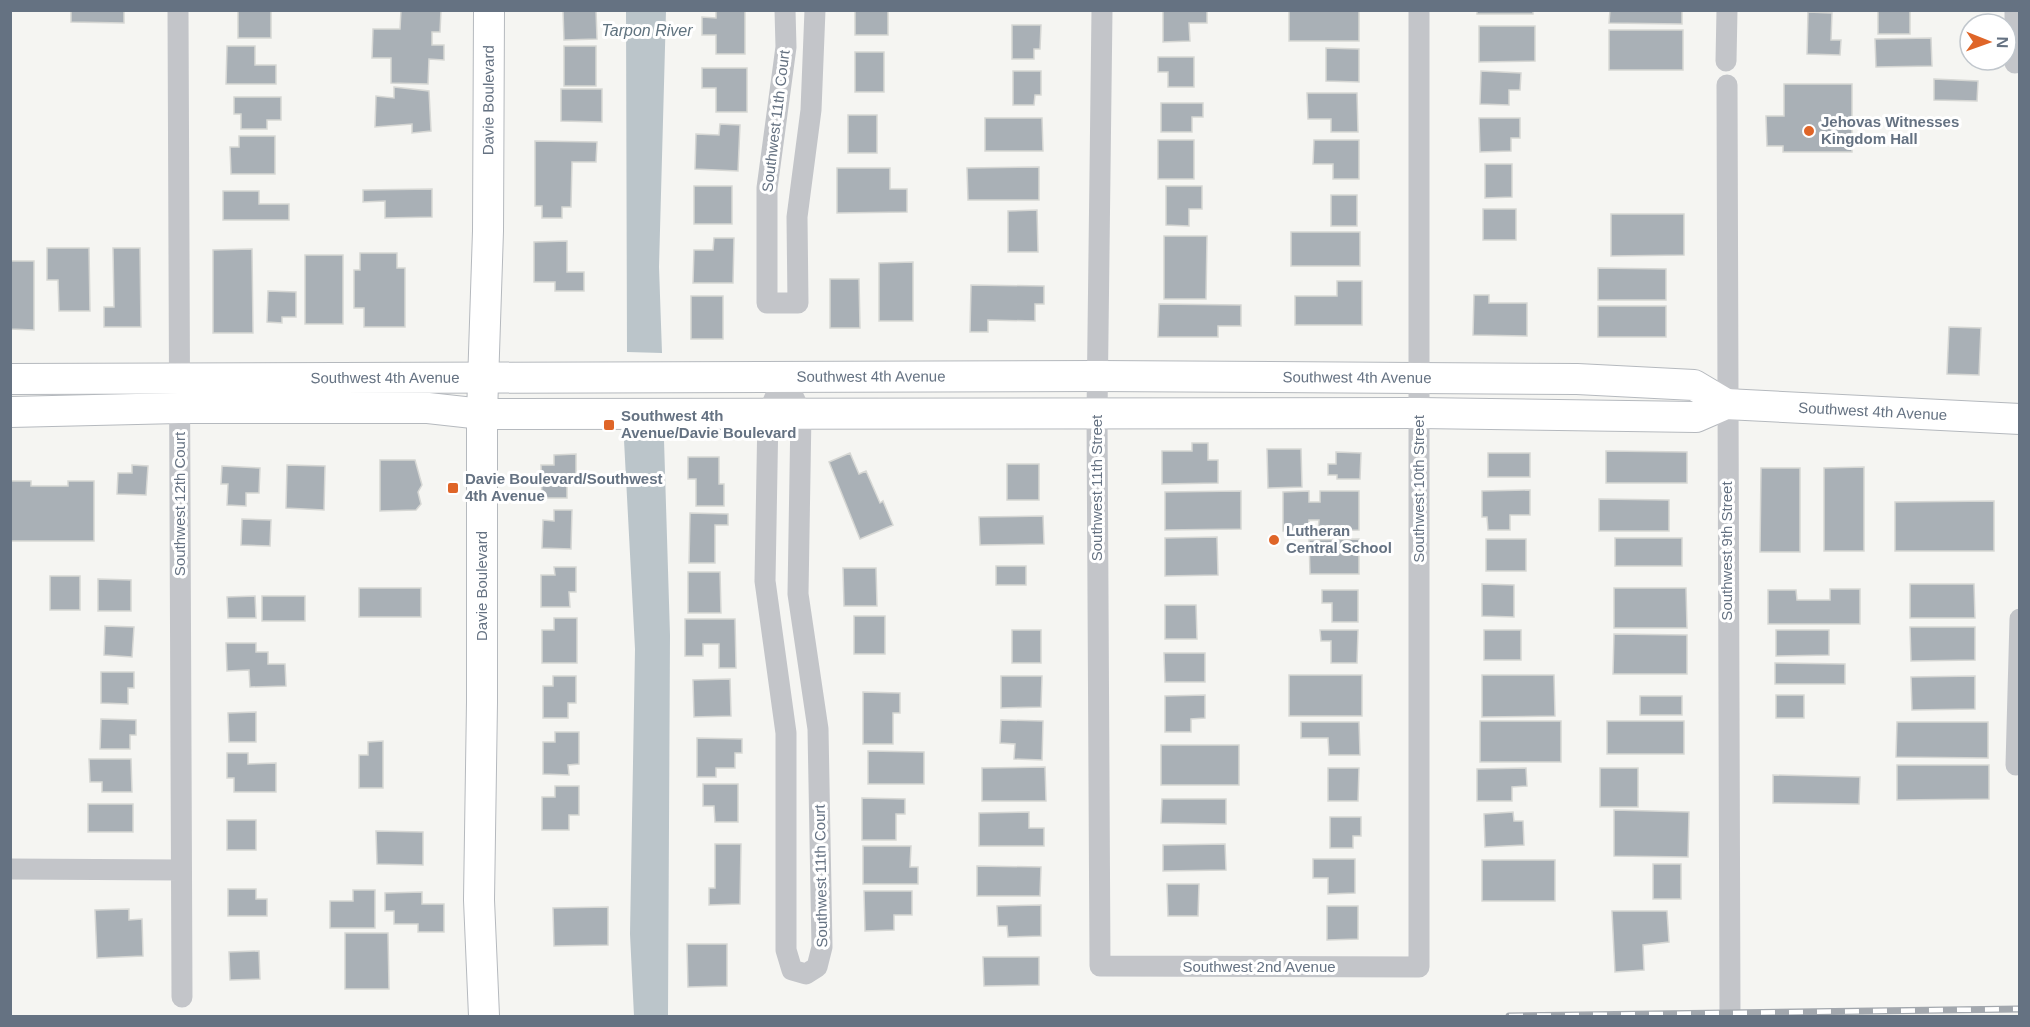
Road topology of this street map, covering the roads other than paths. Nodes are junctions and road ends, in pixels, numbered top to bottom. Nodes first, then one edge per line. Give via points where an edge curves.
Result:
1 (178, 10) edge
2 (489, 10) edge
3 (785, 10) edge
4 (815, 10) edge
5 (1102, 10) edge
6 (1419, 10) edge
7 (1727, 10) edge
8 (1726, 61) dead end
9 (1727, 85) dead end
10 (1098, 376) junction
11 (784, 377) junction
12 (179, 378) junction
13 (484, 378) junction
14 (1420, 378) junction
15 (10, 379) edge
16 (1726, 404) junction
17 (179, 408) junction
18 (10, 412) edge
19 (768, 413) junction
20 (801, 413) junction
21 (1419, 413) junction
22 (482, 414) junction
23 (1097, 414) junction
24 (2019, 419) edge
25 (2019, 619) edge
26 (2016, 765) dead end
27 (10, 869) edge
28 (181, 870) junction
29 (1100, 966) joint
30 (1419, 967) joint
31 (182, 997) dead end
32 (484, 1017) edge
33 (1730, 1017) edge

1 - 12 street, Southwest 12th Court
2 - 13 main road, Davie Boulevard
3 - 4 street, Southwest 11th Court via 786,47 767,188 767,303 798,303 797,217 811,110
5 - 10 street, Southwest 11th Street
6 - 14 street, Southwest 10th Street
7 - 8 street
9 - 16 street, Southwest 9th Street
10 - 11 main road, Southwest 4th Avenue
10 - 14 main road, Southwest 4th Avenue
10 - 23 street, Southwest 11th Street
11 - 13 main road, Southwest 4th Avenue
11 - 19 street, Southwest 11th Court
11 - 20 street, Southwest 11th Court
12 - 13 main road, Southwest 4th Avenue
12 - 15 main road, Southwest 4th Avenue
12 - 17 street, Southwest 12th Court
13 - 22 main road, Davie Boulevard
14 - 16 main road, Southwest 4th Avenue via 1694,385
14 - 21 street, Southwest 10th Street
16 - 21 main road, Southwest 4th Avenue via 1696,417
16 - 24 main road, Southwest 4th Avenue
16 - 33 street, Southwest 9th Street
17 - 18 main road, Southwest 4th Avenue
17 - 22 main road, Southwest 4th Avenue via 428,408
17 - 28 street, Southwest 12th Court
19 - 20 main road, Southwest 4th Avenue
19 - 20 street, Southwest 11th Court via 765,581 786,733 786,950 792,970 806,974 817,967 822,947 817,717 798,594
19 - 22 main road, Southwest 4th Avenue
20 - 23 main road, Southwest 4th Avenue
21 - 23 main road, Southwest 4th Avenue
21 - 30 street, Southwest 10th Street
22 - 32 main road, Davie Boulevard via 479,900
23 - 29 street, Southwest 11th Street
25 - 26 street
27 - 28 street
28 - 31 street, Southwest 12th Court
29 - 30 street, Southwest 2nd Avenue

